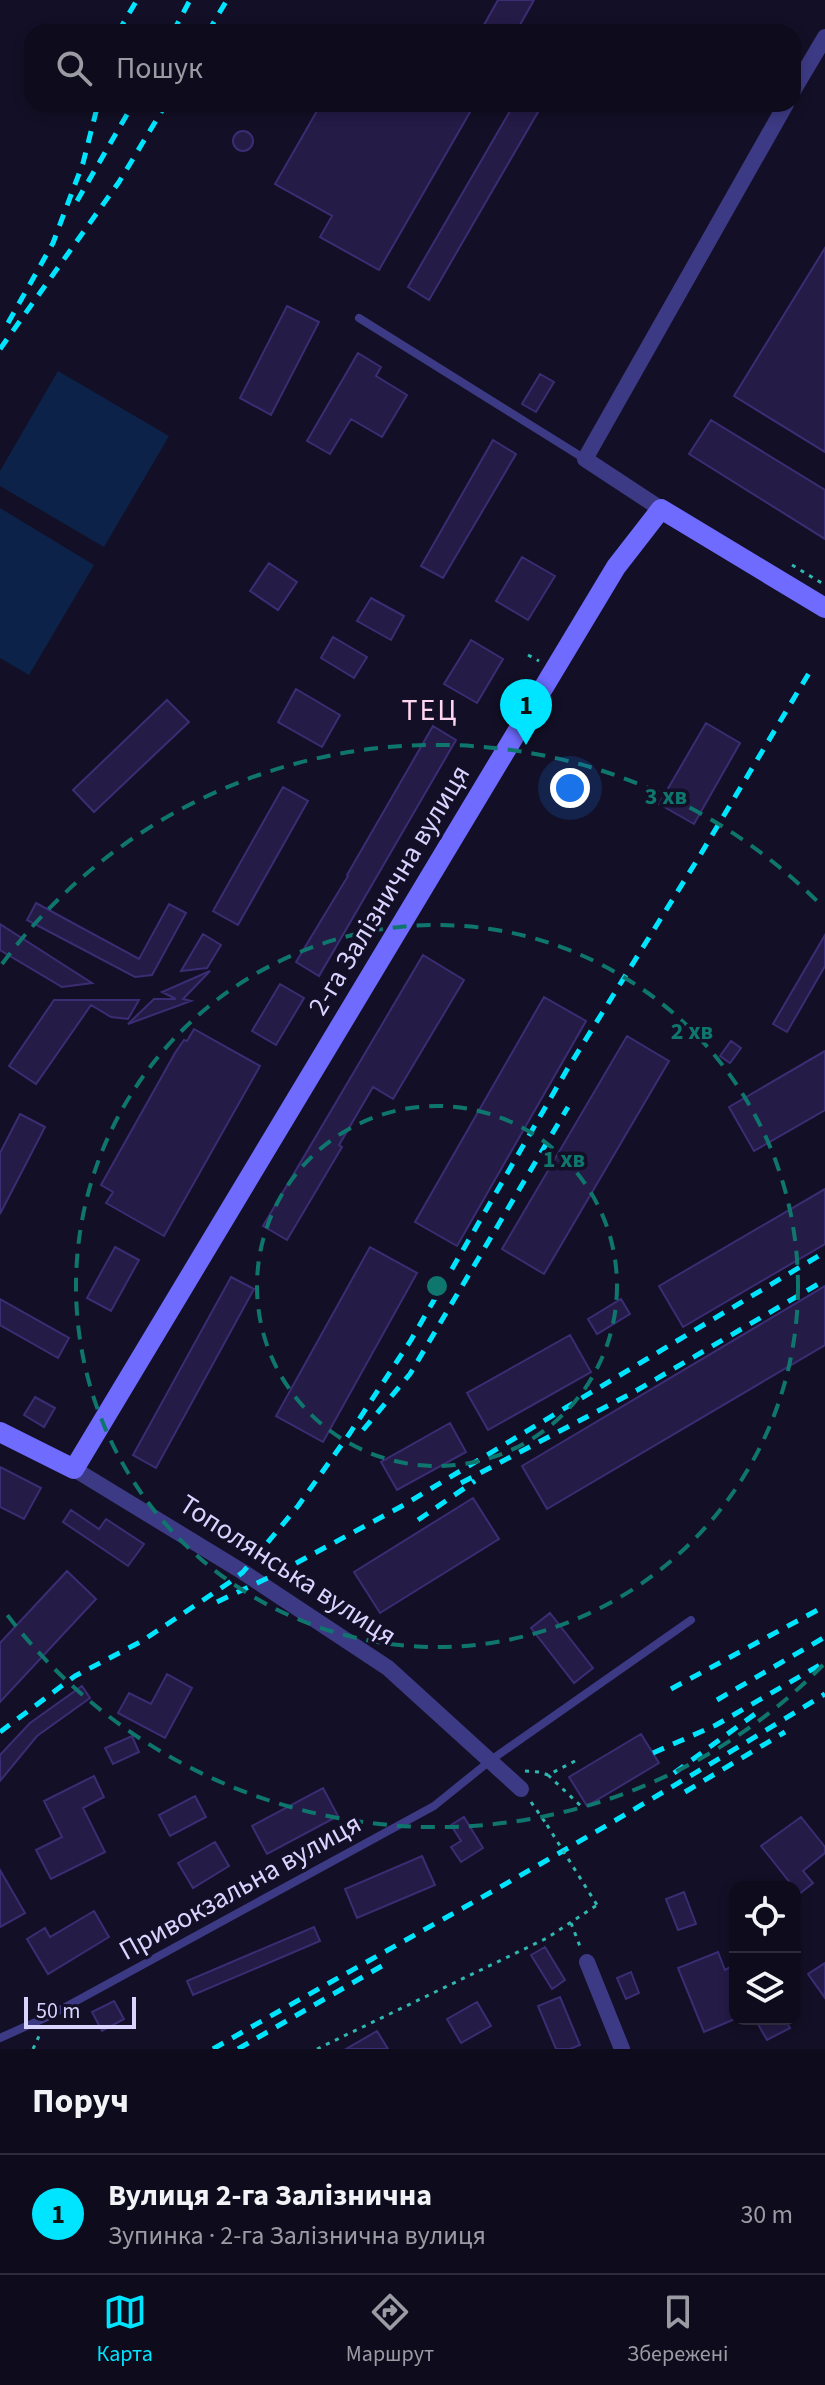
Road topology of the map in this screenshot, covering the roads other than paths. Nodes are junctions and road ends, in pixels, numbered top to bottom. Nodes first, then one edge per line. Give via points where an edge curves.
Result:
1 (825, 37) edge
2 (801, 78) edge
3 (781, 112) edge
4 (359, 318) dead end
5 (585, 459) junction
6 (661, 509) junction
7 (825, 608) edge
8 (0, 1432) edge
9 (74, 1469) junction
10 (691, 1620) dead end
11 (491, 1760) junction
12 (521, 1789) road end
13 (587, 1962) road end
14 (0, 2038) edge
15 (622, 2049) edge

1 - 2 street
3 - 5 street
4 - 5 lane
5 - 6 street
6 - 7 street
6 - 9 street, 2-га Залізнична вулиця via 616,567
8 - 9 street, Тополянська вулиця
9 - 11 street, Тополянська вулиця via 388,1668
10 - 11 lane, Привокзальна вулиця
11 - 12 street, Тополянська вулиця
11 - 14 lane, Привокзальна вулиця via 434,1806
13 - 15 street

